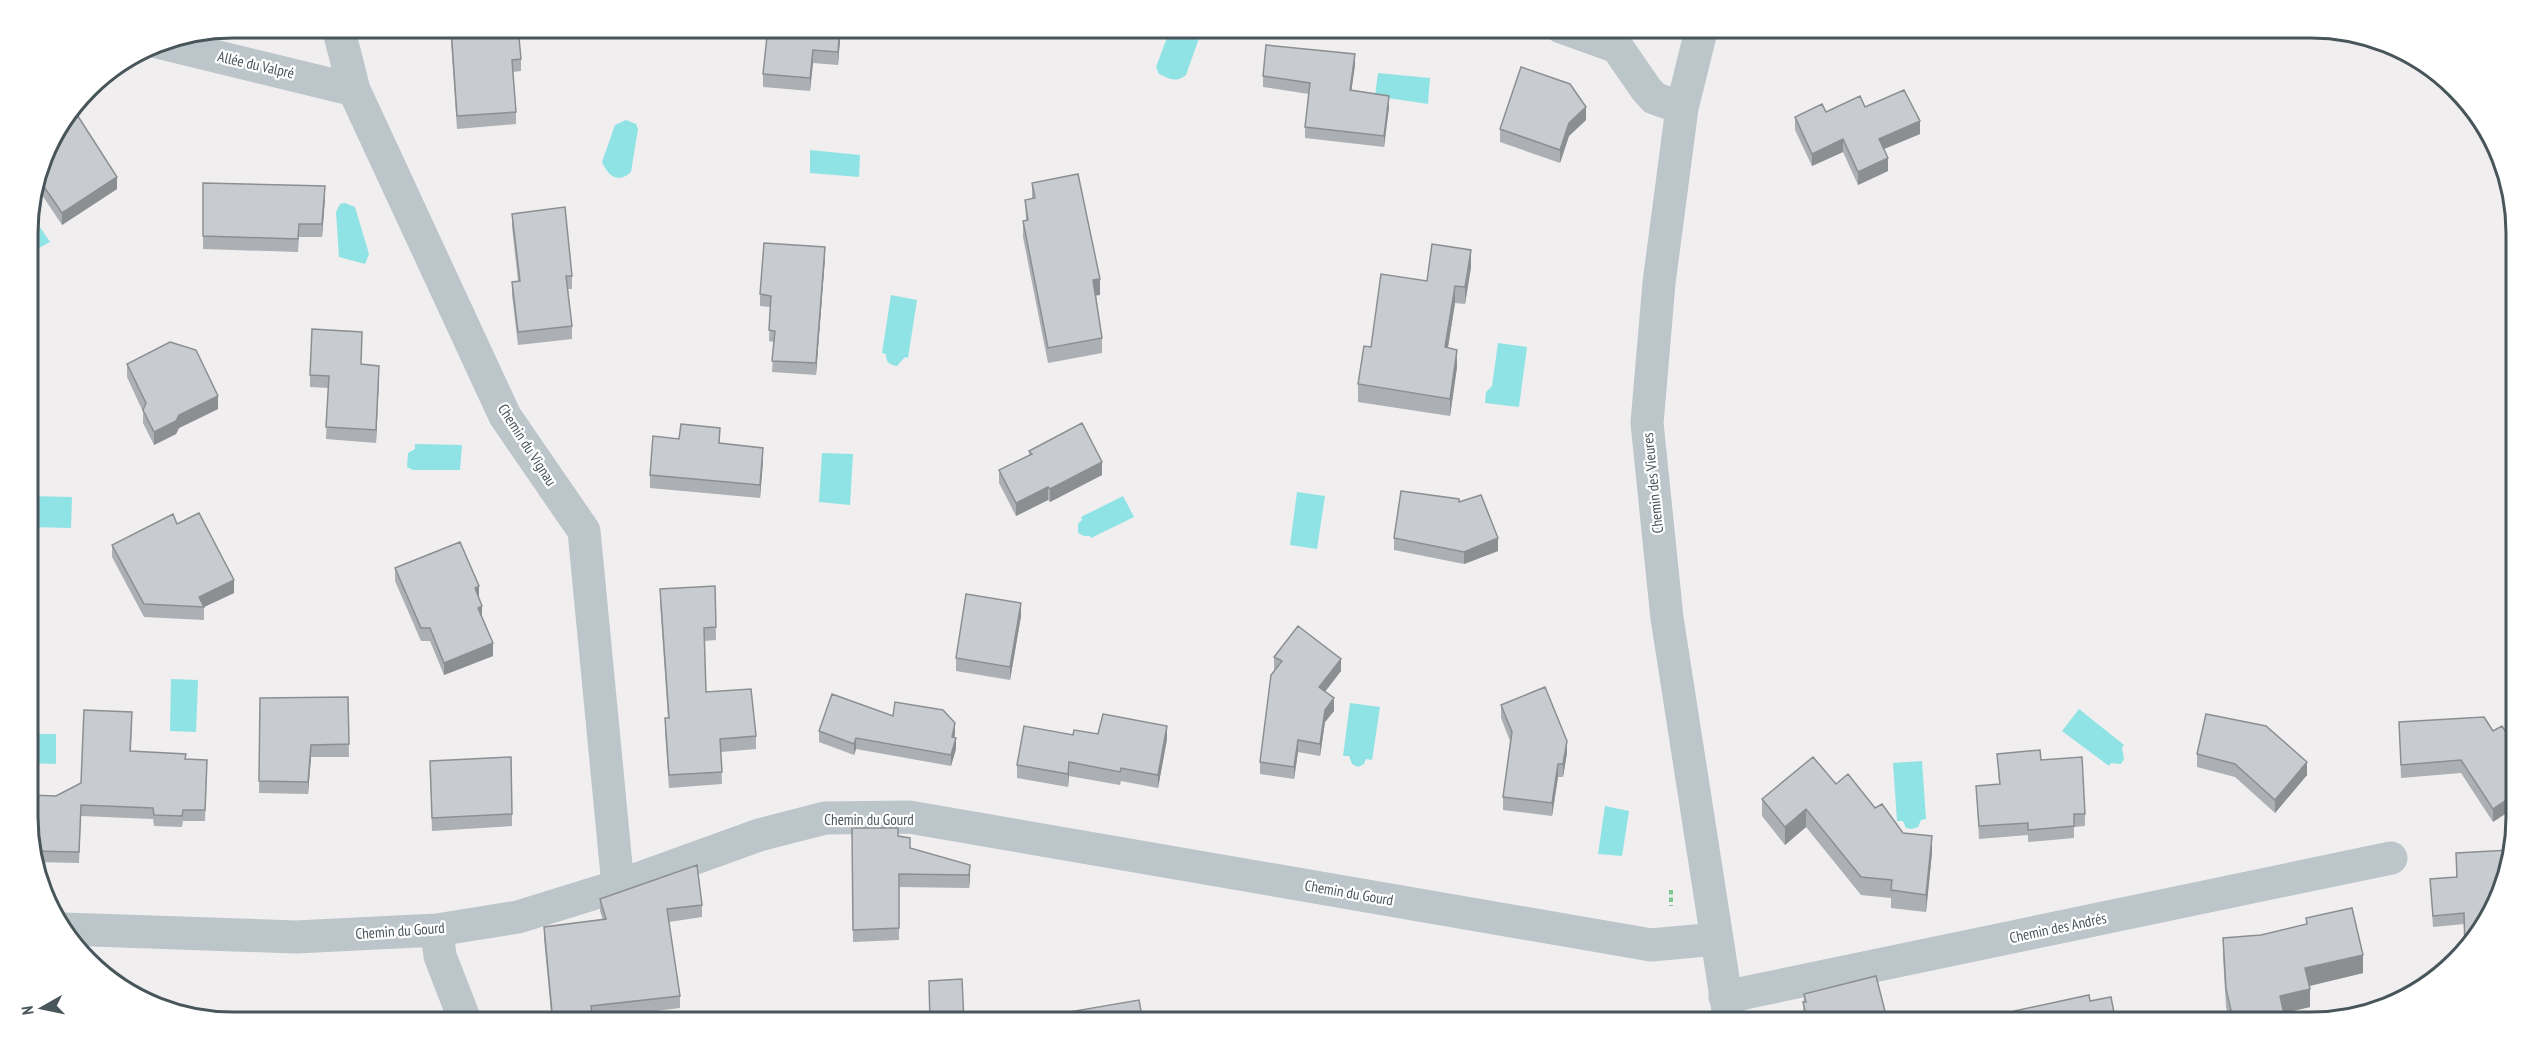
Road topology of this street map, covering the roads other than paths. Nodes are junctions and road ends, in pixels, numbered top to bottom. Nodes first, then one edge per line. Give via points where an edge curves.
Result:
1 (341, 38) edge
2 (1592, 38) edge
3 (1699, 38) edge
4 (175, 46) edge
5 (354, 90) junction
6 (1682, 108) junction
7 (2391, 858) dead end
8 (618, 886) junction
9 (73, 929) edge
10 (437, 930) junction
11 (1716, 939) junction
12 (1728, 1010) edge
13 (462, 1012) edge

1 - 5 street, Chemin du Vignau
2 - 6 street via 1617,47 1654,98
3 - 6 street, Chemin des Vieures
4 - 5 street, Allée du Valpré
5 - 8 street, Chemin du Vignau via 505,416 584,531
6 - 11 street, Chemin des Vieures via 1659,283 1647,423 1667,618
7 - 12 street, Chemin des Andrés
8 - 10 street, Chemin du Gourd via 518,917
8 - 11 street, Chemin du Gourd via 759,835 825,818 909,817 1651,945
9 - 10 street, Chemin du Gourd via 296,937
10 - 13 street via 440,956
11 - 12 street, Chemin des Andrés

